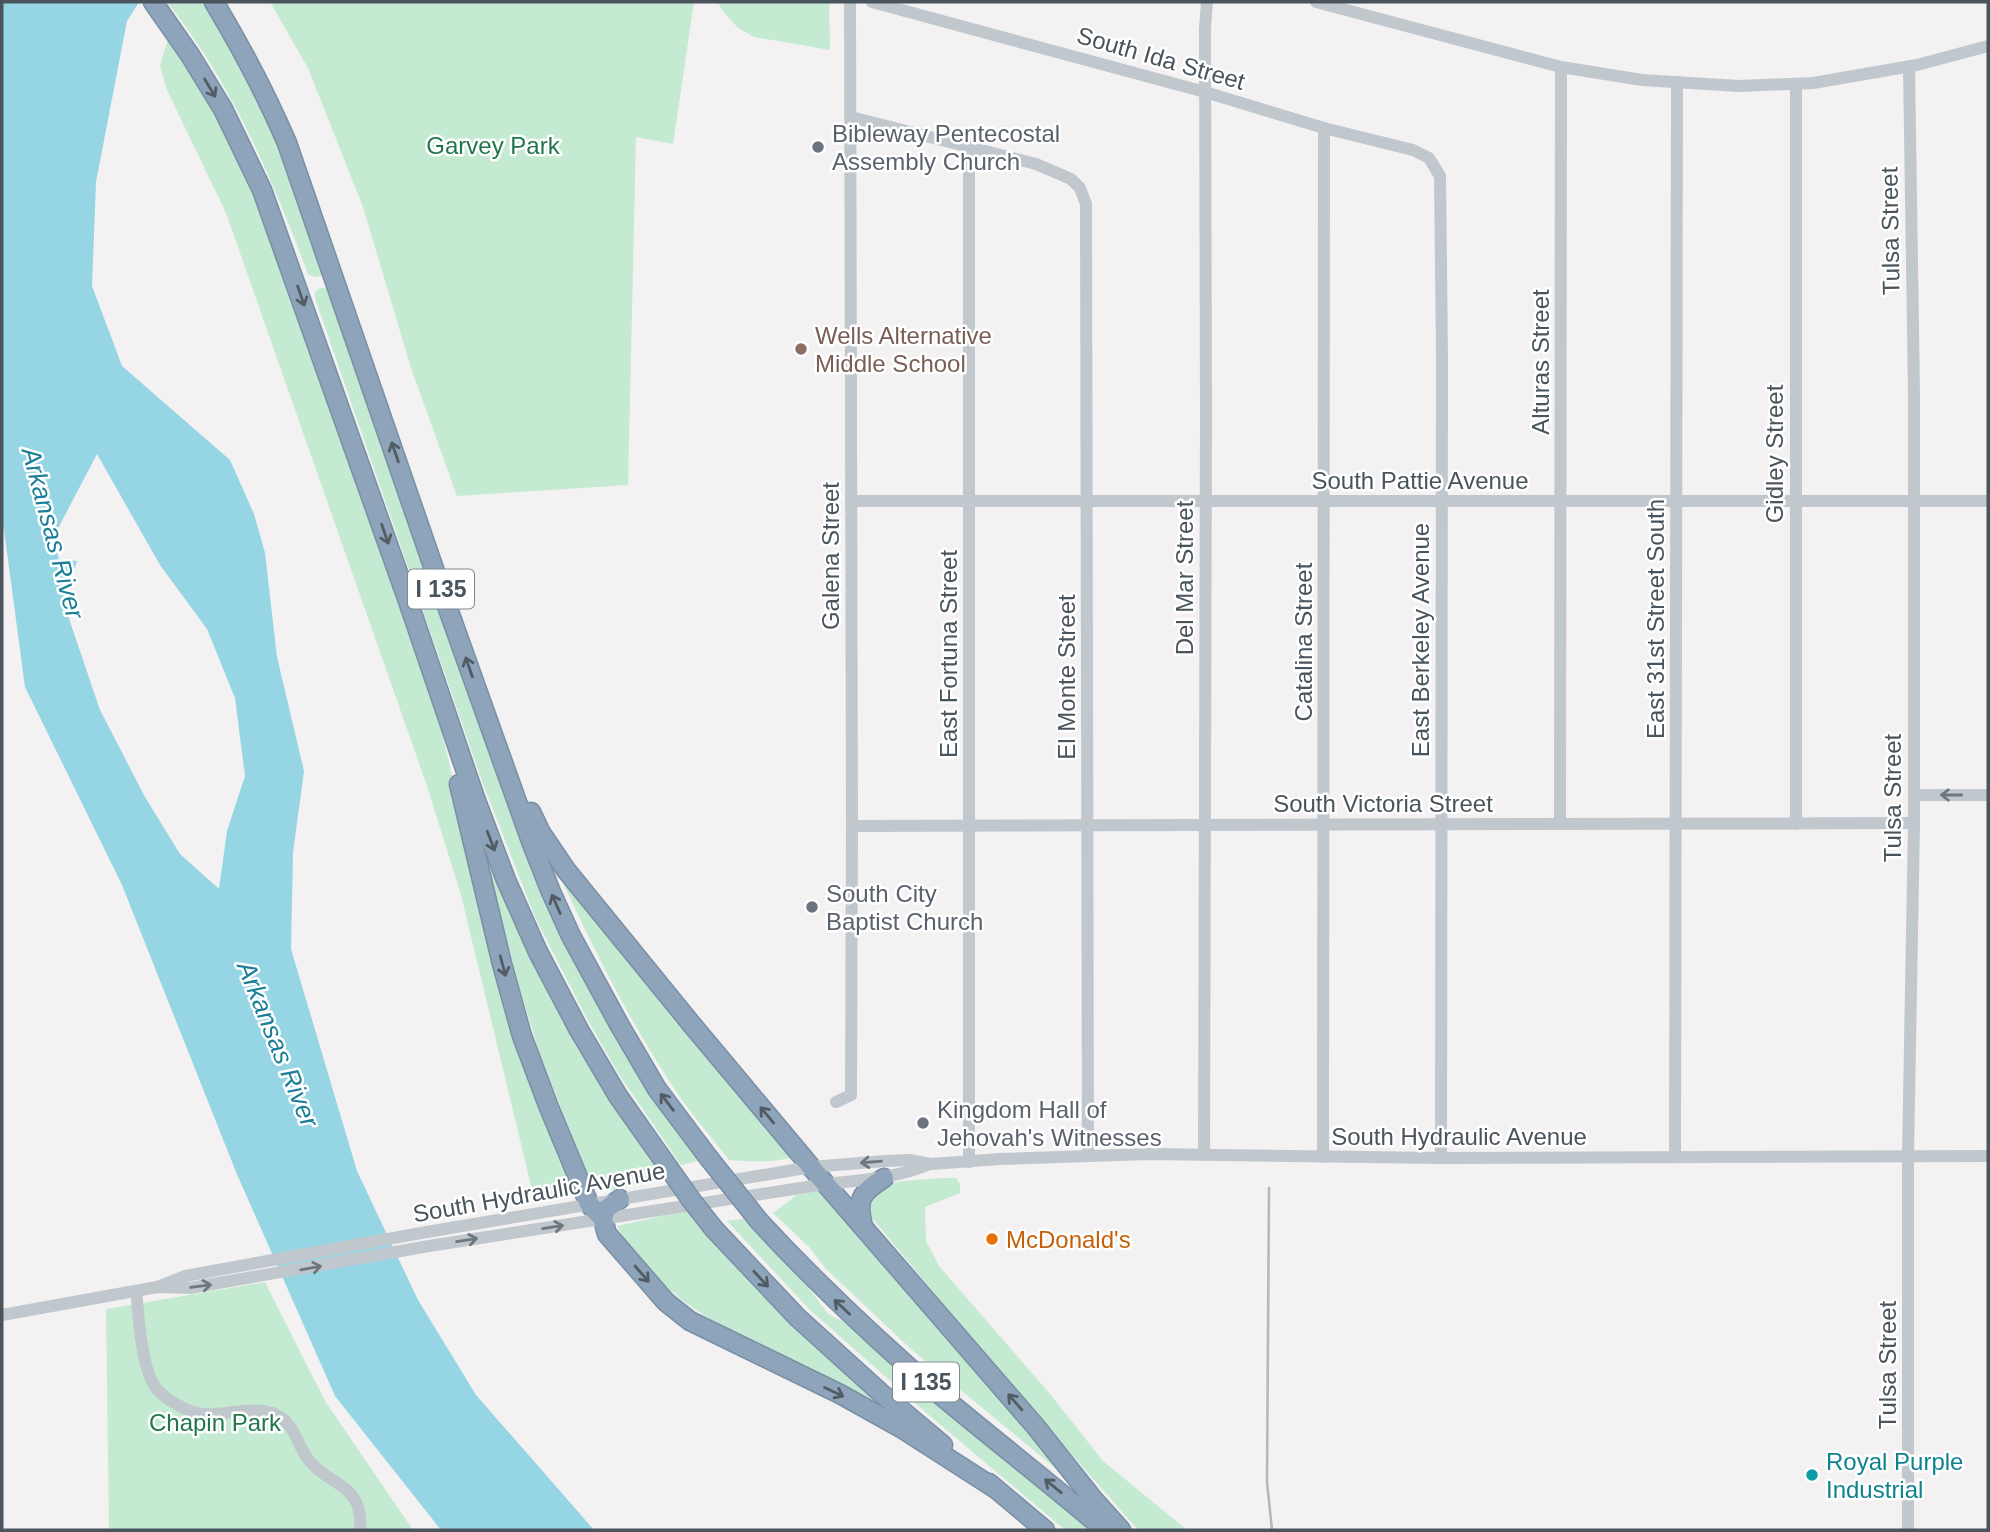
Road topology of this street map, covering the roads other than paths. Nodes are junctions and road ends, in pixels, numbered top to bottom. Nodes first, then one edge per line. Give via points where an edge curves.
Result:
1 (153, 2) edge
2 (214, 2) edge
3 (850, 2) edge
4 (872, 2) edge
5 (1208, 2) edge
6 (1316, 2) edge
7 (1988, 46) edge
8 (1909, 66) junction
9 (1561, 67) junction
10 (1677, 82) junction
11 (1796, 84) junction
12 (1205, 92) junction
13 (851, 117) junction
14 (1324, 128) junction
15 (969, 146) junction
16 (1434, 166) joint
17 (1560, 500) junction
18 (1677, 500) junction
19 (851, 501) junction
20 (969, 501) junction
21 (1087, 501) junction
22 (1206, 501) junction
23 (1324, 501) junction
24 (1441, 501) junction
25 (1795, 501) junction
26 (1914, 501) junction
27 (1988, 501) edge
28 (436, 685) junction
29 (482, 704) junction
30 (1914, 795) junction
31 (1988, 795) edge
32 (1914, 823) junction
33 (1087, 824) junction
34 (1205, 824) junction
35 (1323, 824) junction
36 (1560, 824) junction
37 (1676, 824) junction
38 (1796, 824) junction
39 (969, 825) junction
40 (1441, 825) junction
41 (852, 826) junction
42 (836, 1102) dead end
43 (1204, 1155) junction
44 (1908, 1155) junction
45 (1088, 1156) junction
46 (1675, 1156) junction
47 (1988, 1156) edge
48 (1323, 1157) junction
49 (1441, 1158) junction
50 (970, 1162) junction
51 (931, 1164) junction
52 (811, 1167) junction
53 (884, 1178) junction
54 (826, 1184) junction
55 (621, 1199) junction
56 (589, 1204) junction
57 (603, 1219) junction
58 (863, 1226) junction
59 (157, 1287) junction
60 (136, 1291) junction
61 (2, 1315) edge
62 (996, 1489) junction
63 (360, 1530) edge
64 (1045, 1530) edge
65 (1105, 1530) edge
66 (1121, 1530) edge
67 (1908, 1530) edge

1 -> 28 highway, I 135 via 223,109 262,190
29 -> 2 highway, I 135 via 287,143
3 - 13 street, Galena Street
4 - 12 street, South Ida Street
5 - 12 street, Del Mar Street
6 - 9 street
7 - 8 street
8 - 11 street
8 - 26 street, Tulsa Street
9 - 10 street
9 - 17 street, Alturas Street
10 - 11 street
10 - 18 street, East 31st Street South
11 - 25 street, Gidley Street
12 - 14 street, South Ida Street
12 - 22 street, Del Mar Street
13 - 15 street
13 - 19 street, Galena Street
14 - 16 street, South Ida Street via 1413,149
14 - 23 street, Catalina Street
15 - 20 street, East Fortuna Street
15 - 21 street, El Monte Street via 1066,176 1084,197
16 - 24 street, East Berkeley Avenue via 1441,184
17 - 18 street, South Pattie Avenue
17 - 24 street, South Pattie Avenue
17 - 36 street, Alturas Street
18 - 25 street, South Pattie Avenue
18 - 37 street, East 31st Street South
19 - 20 street, South Pattie Avenue
19 - 41 street, Galena Street
20 - 21 street, South Pattie Avenue
20 - 39 street, East Fortuna Street
21 - 22 street, South Pattie Avenue
21 - 33 street, El Monte Street
22 - 23 street, South Pattie Avenue
22 - 34 street, Del Mar Street
23 - 24 street, South Pattie Avenue
23 - 35 street, Catalina Street
24 - 40 street, East Berkeley Avenue
25 - 26 street, South Pattie Avenue
25 - 38 street, Gidley Street
26 - 27 street, South Pattie Avenue
26 - 30 street, Tulsa Street
28 -> 56 highway via 522,1036
28 -> 62 highway, I 135, bridge via 475,798 538,952 612,1085 668,1167 715,1229 797,1317
52 -> 29 highway via 566,870 541,833
65 -> 29 highway, I 135, bridge via 840,1305 759,1221 708,1157 657,1089 571,936
31 -> 30 street
30 - 32 street, Tulsa Street
32 - 38 street, South Victoria Street
32 - 44 street, Tulsa Street
33 - 34 street, South Victoria Street
33 - 39 street, South Victoria Street
33 - 45 street, El Monte Street
34 - 35 street, South Victoria Street
34 - 43 street, Del Mar Street
35 - 40 street, South Victoria Street
35 - 48 street, Catalina Street
36 - 37 street, South Victoria Street
36 - 40 street, South Victoria Street
37 - 38 street, South Victoria Street
37 - 46 street, East 31st Street South
39 - 41 street, South Victoria Street
39 - 50 street, East Fortuna Street
40 - 49 street, East Berkeley Avenue
41 - 42 street, Galena Street via 851,1095
43 - 45 street, South Hydraulic Avenue
43 - 48 street, South Hydraulic Avenue
44 - 46 street, South Hydraulic Avenue
44 - 47 street, South Hydraulic Avenue
44 - 67 street, Tulsa Street
45 - 50 street, South Hydraulic Avenue
46 - 49 street, South Hydraulic Avenue
48 - 49 street, South Hydraulic Avenue
50 - 51 street, South Hydraulic Avenue
51 -> 52 street, South Hydraulic Avenue via 909,1160
51 - 53 street, South Hydraulic Avenue
52 - 54 highway
52 - 55 street, South Hydraulic Avenue
53 - 54 street, South Hydraulic Avenue
53 - 58 highway via 861,1198
54 - 57 street, South Hydraulic Avenue
54 - 58 highway
55 - 56 street, South Hydraulic Avenue
55 - 57 highway via 606,1209
56 - 57 highway
56 - 59 street, South Hydraulic Avenue via 237,1266 185,1276
59 -> 57 street, South Hydraulic Avenue via 190,1288 244,1280
57 -> 62 highway via 607,1234 666,1302 690,1321 840,1394
66 -> 58 highway
59 - 60 street, South Hydraulic Avenue
60 - 61 street, South Hydraulic Avenue
60 - 63 street via 144,1358 155,1388 187,1411 276,1414 294,1429 314,1467 340,1484 356,1503
62 - 64 highway, I 135

